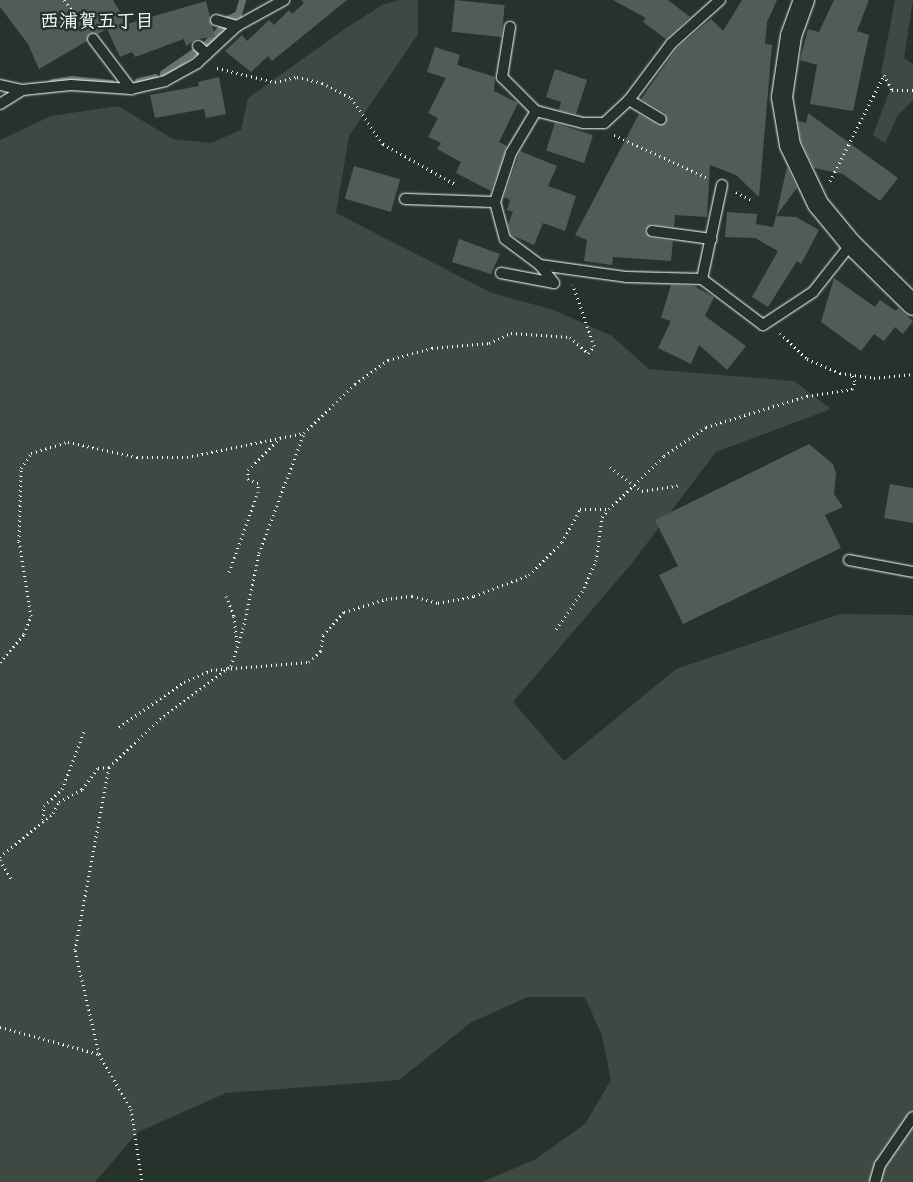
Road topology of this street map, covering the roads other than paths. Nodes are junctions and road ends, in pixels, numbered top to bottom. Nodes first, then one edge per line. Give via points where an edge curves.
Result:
1 (284, 0) edge
2 (720, 0) edge
3 (804, 0) edge
4 (216, 20) dead end
5 (238, 26) junction
6 (510, 27) dead end
7 (94, 39) road end
8 (198, 46) dead end
9 (207, 54) junction
10 (0, 85) edge
11 (131, 89) junction
12 (22, 90) junction
13 (629, 100) junction
14 (0, 104) edge
15 (536, 112) junction
16 (661, 119) dead end
17 (722, 185) road end
18 (405, 199) dead end
19 (491, 202) junction
20 (652, 231) dead end
21 (711, 239) junction
22 (851, 244) junction
23 (540, 265) junction
24 (501, 273) dead end
25 (702, 279) junction
26 (913, 305) edge
27 (849, 560) dead end
28 (913, 572) edge
29 (913, 1117) edge
30 (875, 1182) edge

1 - 5 lane
2 - 13 lane via 671,44
3 - 22 street via 791,36 782,97 790,145 818,204
4 - 5 lane
5 - 9 lane
6 - 15 lane via 502,77
7 - 11 lane
8 - 9 lane
9 - 11 lane via 197,64 165,81
10 - 12 lane
11 - 12 lane via 71,85
12 - 14 lane
13 - 15 lane via 604,123 583,123
13 - 16 lane
15 - 19 lane via 511,153
17 - 21 lane
18 - 19 lane
19 - 23 lane via 505,238
20 - 21 lane
21 - 25 lane
22 - 25 lane via 813,292 763,325
22 - 26 street
23 - 24 lane via 554,284
23 - 25 lane via 626,277
27 - 28 lane
29 - 30 lane via 880,1165

